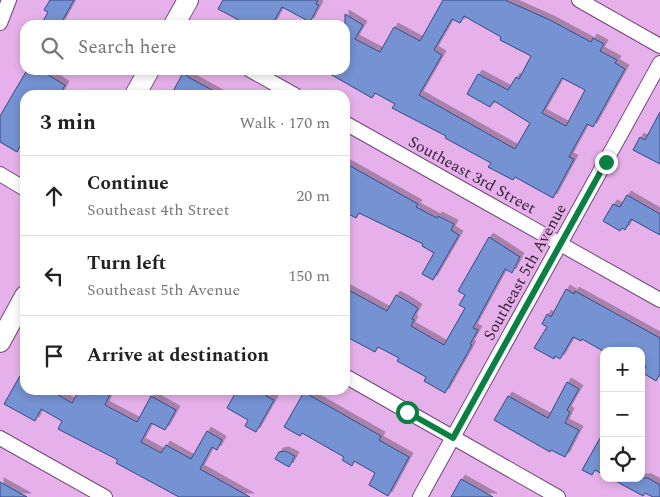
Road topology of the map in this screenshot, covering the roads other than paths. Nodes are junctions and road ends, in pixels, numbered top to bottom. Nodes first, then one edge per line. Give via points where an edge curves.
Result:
1 (9, 0) edge
2 (188, 0) edge
3 (579, 0) edge
4 (177, 20) edge
5 (0, 23) edge
6 (660, 46) edge
7 (660, 63) edge
8 (146, 75) edge
9 (259, 75) edge
10 (138, 90) edge
11 (286, 90) edge
12 (350, 126) edge
13 (0, 174) edge
14 (20, 186) edge
15 (560, 244) junction
16 (660, 300) edge
17 (20, 305) edge
18 (0, 342) edge
19 (350, 379) edge
20 (0, 438) edge
21 (453, 438) junction
22 (105, 497) edge
23 (420, 497) edge
24 (558, 497) edge

1 - 5 street
2 - 4 main road
3 - 6 street
7 - 15 street, Southeast 5th Avenue
8 - 10 main road
9 - 11 street
12 - 15 street, Southeast 3rd Street
13 - 14 street
15 - 16 street, Southeast 3rd Street
15 - 21 street, Southeast 5th Avenue
17 - 18 main road
19 - 21 street
20 - 22 street
21 - 23 street, Southeast 5th Avenue
21 - 24 street

